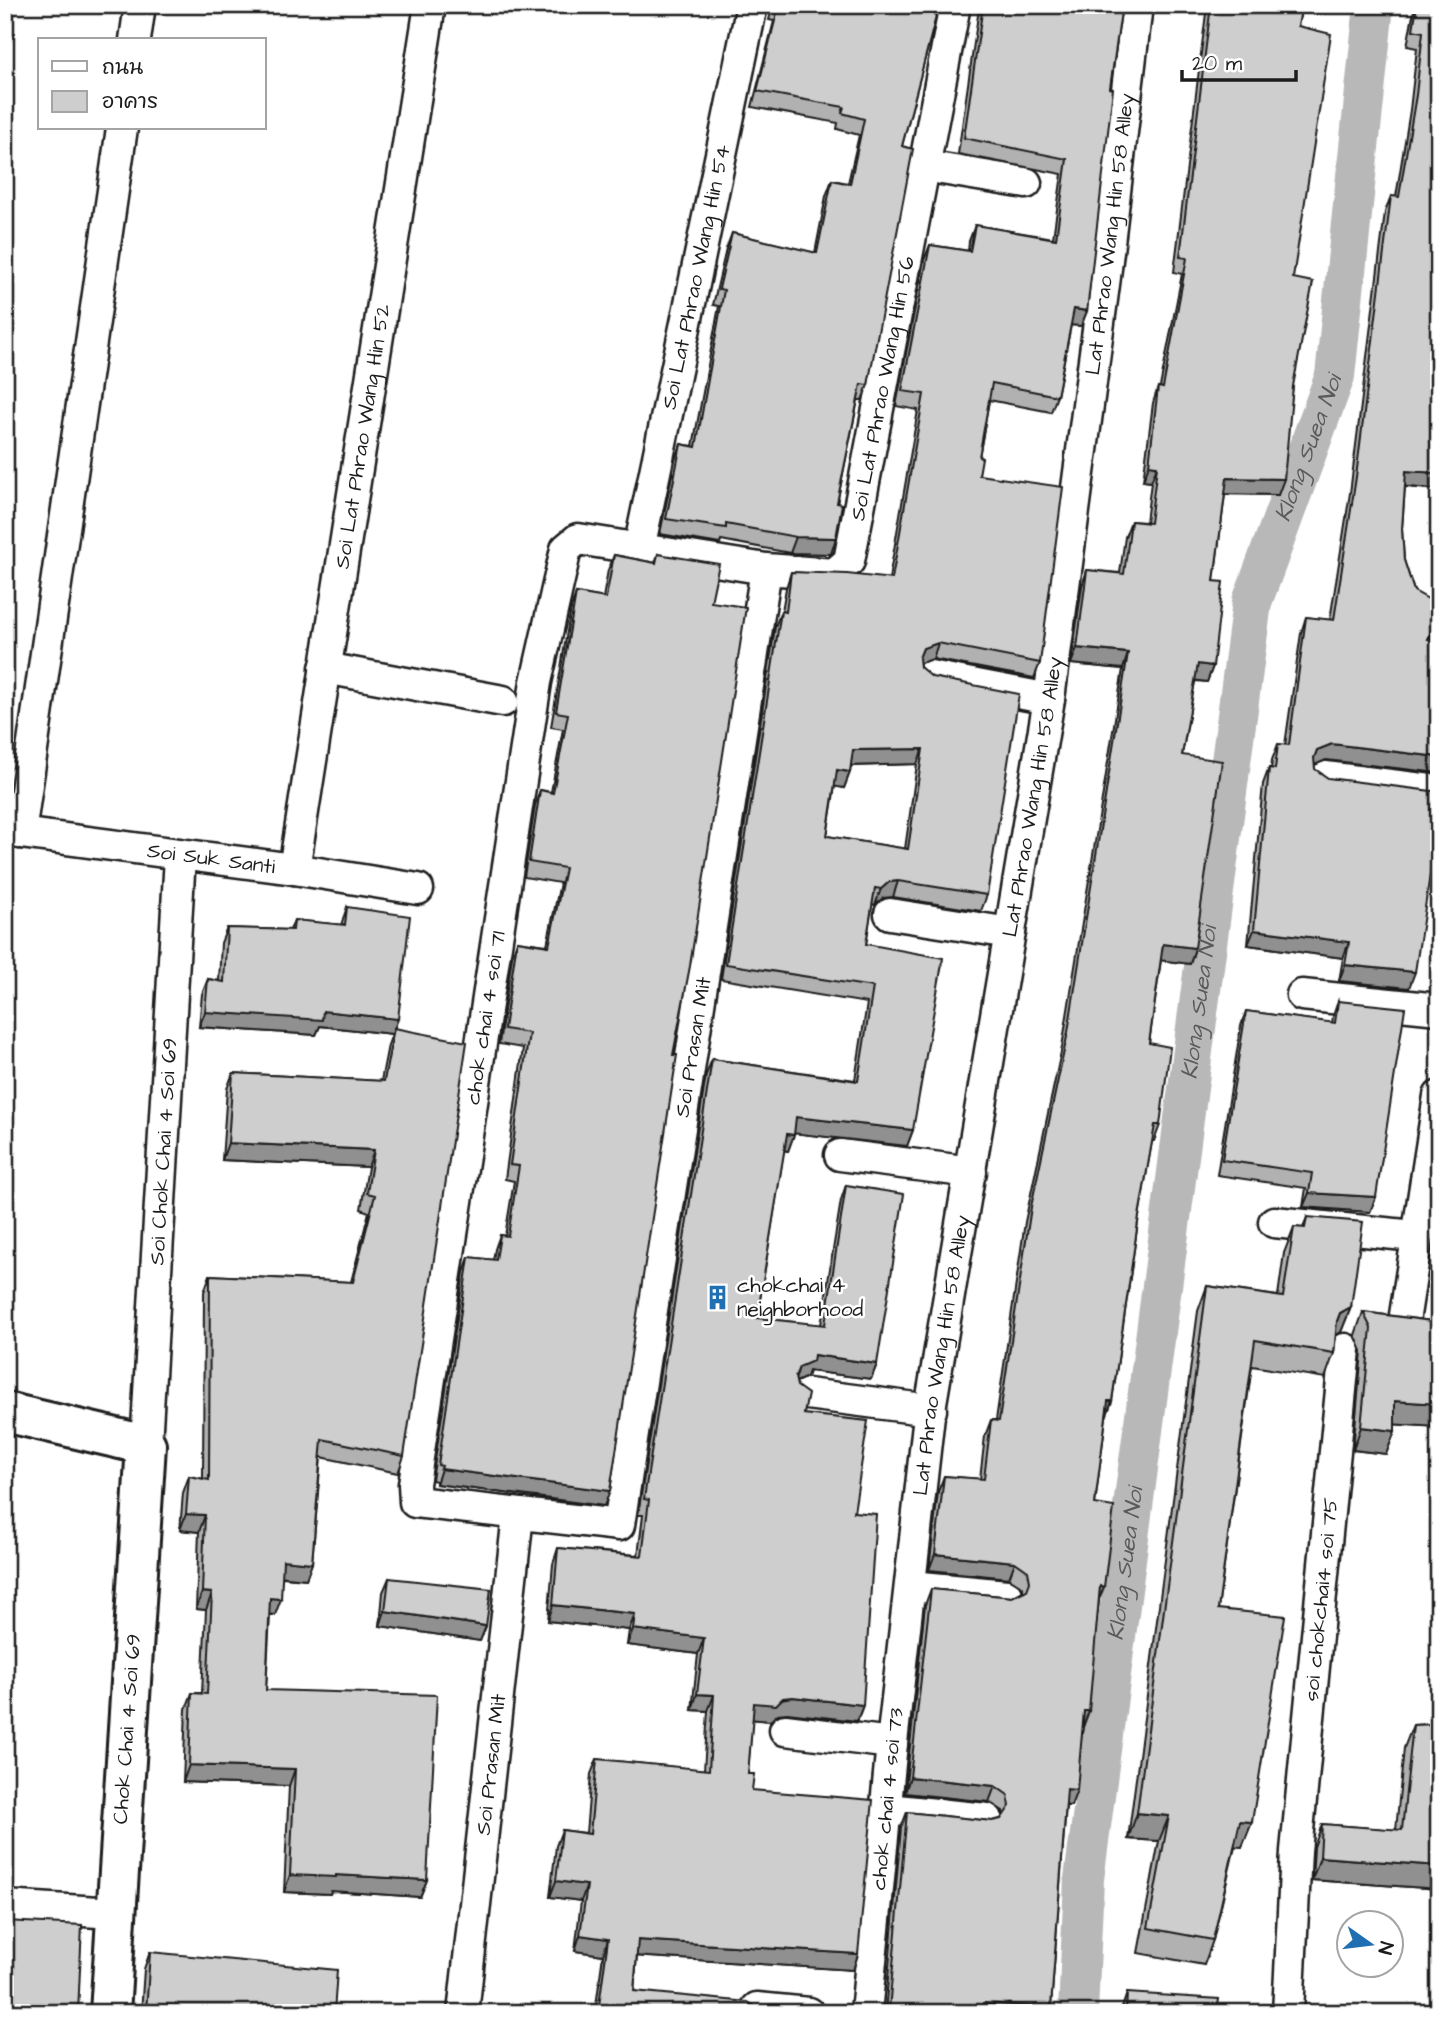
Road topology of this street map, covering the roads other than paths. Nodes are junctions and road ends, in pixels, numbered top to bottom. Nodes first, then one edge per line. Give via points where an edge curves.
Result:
1 (140, 5) edge
2 (430, 5) edge
3 (752, 5) edge
4 (955, 5) edge
5 (1137, 5) edge
6 (135, 38) edge
7 (122, 130) edge
8 (924, 166) junction
9 (1026, 183) dead end
10 (566, 549) joint
11 (639, 549) junction
12 (766, 569) junction
13 (325, 668) junction
14 (930, 676) edge
15 (1049, 699) junction
16 (503, 701) dead end
17 (1325, 777) edge
18 (1439, 791) edge
19 (13, 832) edge
20 (180, 856) junction
21 (294, 869) junction
22 (418, 890) dead end
23 (890, 914) dead end
24 (1010, 933) junction
25 (1302, 995) dead end
26 (1439, 1009) edge
27 (1439, 1096) edge
28 (840, 1155) dead end
29 (971, 1172) junction
30 (1274, 1222) dead end
31 (1416, 1236) junction
32 (1405, 1315) edge
33 (1345, 1349) dead end
34 (807, 1394) edge
35 (931, 1410) junction
36 (5, 1412) edge
37 (146, 1445) junction
38 (518, 1515) junction
39 (911, 1586) junction
40 (1007, 1595) edge
41 (785, 1730) dead end
42 (892, 1742) junction
43 (886, 1809) junction
44 (987, 1819) edge
45 (5, 1906) edge
46 (114, 1913) junction
47 (757, 2008) edge
48 (110, 2013) edge
49 (463, 2013) edge
50 (809, 2013) edge
51 (866, 2013) edge
52 (1288, 2013) edge

1 - 6 street
2 - 13 street, Soi Lat Phrao Wang Hin 52
3 - 11 street, Soi Lat Phrao Wang Hin 54
4 - 8 street, Soi Lat Phrao Wang Hin 56
5 - 15 street, Lat Phrao Wang Hin 58 Alley
7 - 19 street
8 - 9 street
8 - 12 street, Soi Lat Phrao Wang Hin 56 via 849,561 834,574
10 - 11 street, Soi Lat Phrao Wang Hin 56 via 578,539
10 - 38 street, chok chai 4 soi 71 via 536,682 415,1486 415,1502
11 - 12 street, Soi Lat Phrao Wang Hin 56
12 - 38 street, Soi Prasan Mit via 619,1525
13 - 16 street
13 - 21 street, Soi Lat Phrao Wang Hin 52
14 - 15 street
15 - 24 street, Lat Phrao Wang Hin 58 Alley
17 - 18 street
19 - 20 street, Soi Suk Santi
20 - 21 street, Soi Suk Santi
20 - 37 street, Soi Chok Chai 4 Soi 69
21 - 22 street, Soi Suk Santi
23 - 24 street
24 - 29 street, Lat Phrao Wang Hin 58 Alley
25 - 26 street
27 - 31 street
28 - 29 street
29 - 35 street, Lat Phrao Wang Hin 58 Alley
30 - 31 street
31 - 32 street
33 - 52 street, soi chokchai4 soi 75 via 1296,1852
34 - 35 street
35 - 39 street, Lat Phrao Wang Hin 58 Alley
36 - 37 street
37 - 46 street, Chok Chai 4 Soi 69
38 - 49 street, Soi Prasan Mit
39 - 40 street
39 - 42 street, chok chai 4 soi 73
41 - 42 street
42 - 43 street, chok chai 4 soi 73
43 - 44 street
43 - 51 street, chok chai 4 soi 73
45 - 46 street
46 - 48 street, Chok Chai 4 Soi 69
47 - 50 street

